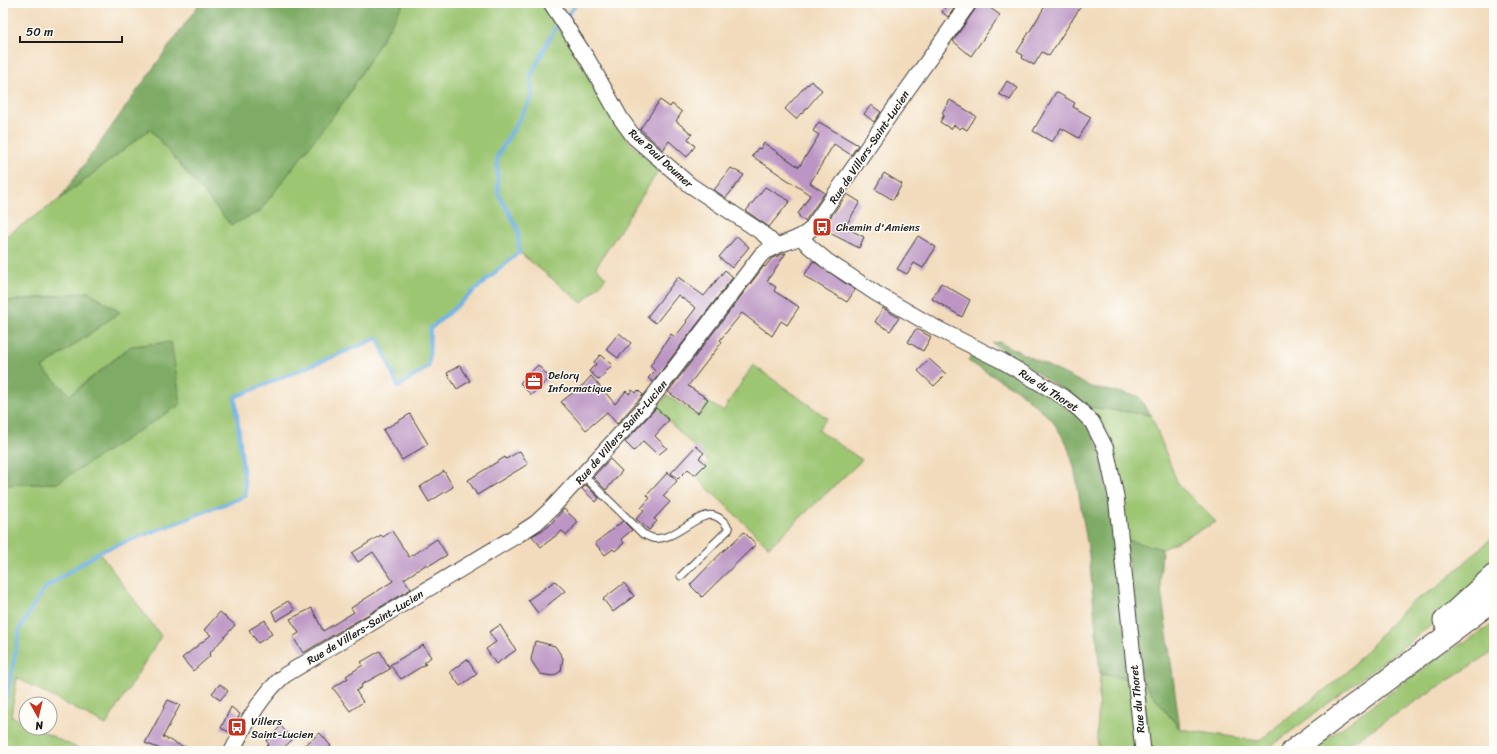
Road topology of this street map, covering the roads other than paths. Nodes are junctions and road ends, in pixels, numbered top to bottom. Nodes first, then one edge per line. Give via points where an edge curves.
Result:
1 (551, 3) edge
2 (969, 3) edge
3 (801, 237) junction
4 (774, 246) junction
5 (583, 475) junction
6 (1494, 575) edge
7 (681, 576) dead end
8 (1494, 600) edge
9 (1494, 618) edge
10 (1316, 733) junction
11 (232, 751) edge
12 (1143, 751) edge
13 (1292, 751) edge

1 - 4 street, Rue Paul Doumer via 634,137 690,185 761,232
2 - 3 street, Rue de Villers-Saint-Lucien via 822,216
3 - 4 street, Rue de Villers-Saint-Lucien
3 - 12 street, Rue du Thoret via 828,261 877,294 1064,397 1092,422 1106,449 1116,496
4 - 5 street, Rue de Villers-Saint-Lucien via 755,262 654,396
5 - 7 lane via 643,534 652,538 671,535 706,515 715,516 723,521 729,529
5 - 11 street, Rue de Villers-Saint-Lucien via 552,508 528,528 285,675 260,703
6 - 10 main road via 1450,617 1368,683
8 - 10 main road
9 - 10 main road
10 - 13 main road

